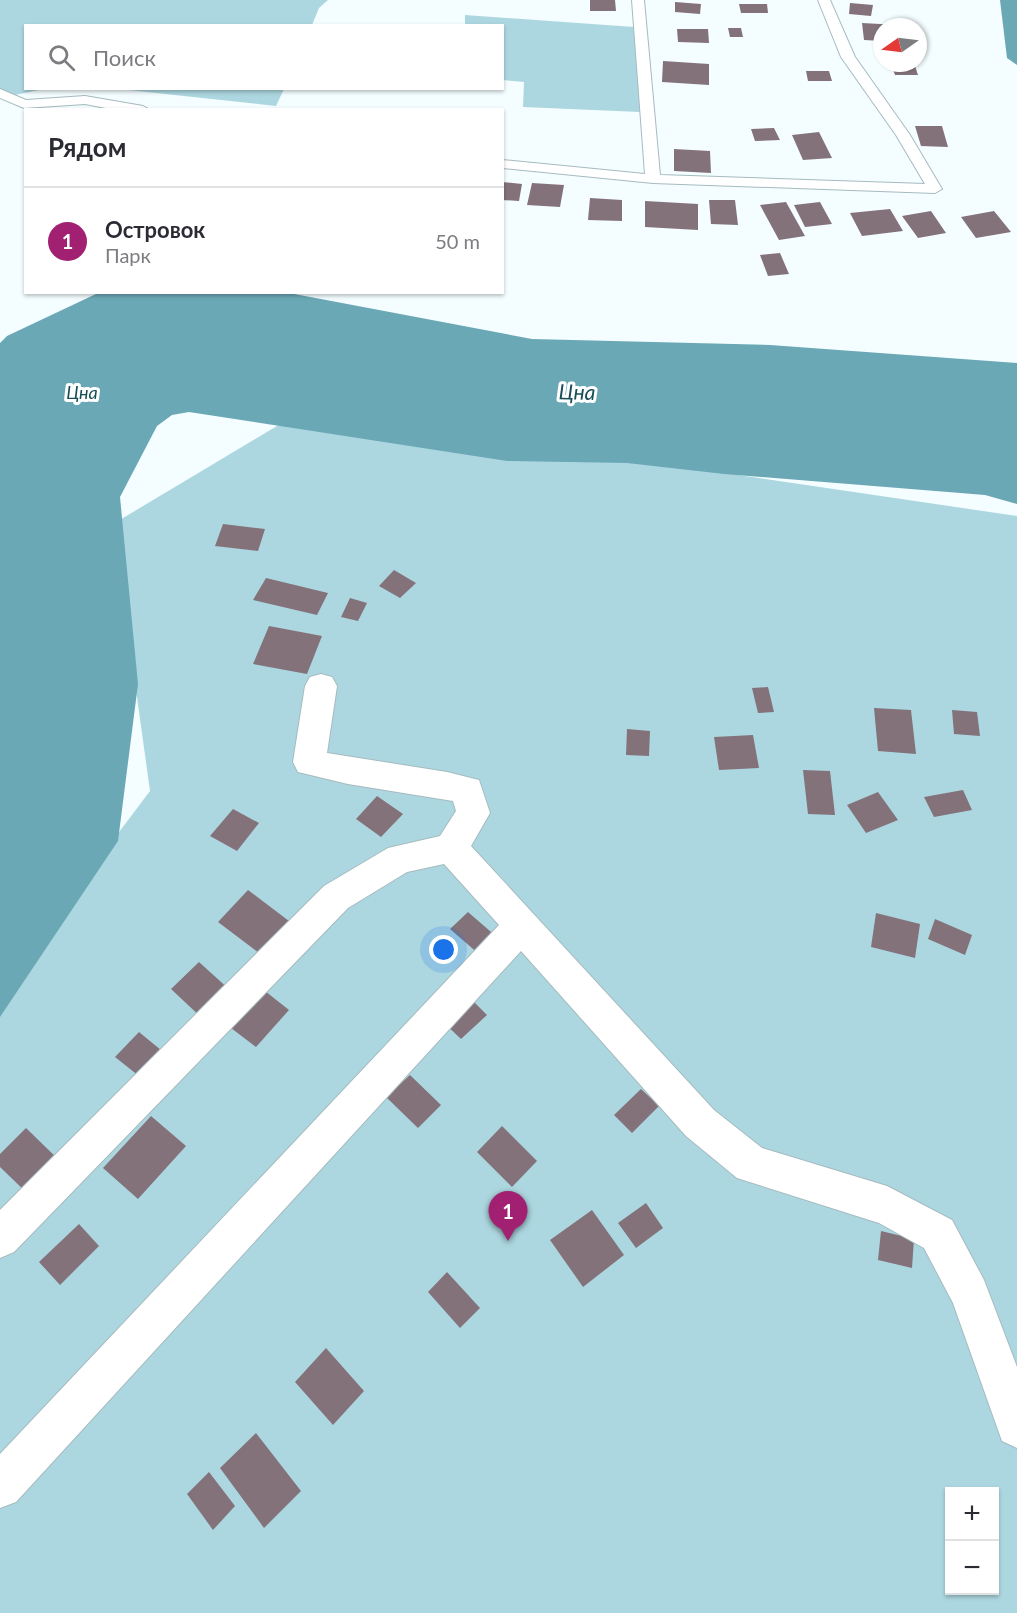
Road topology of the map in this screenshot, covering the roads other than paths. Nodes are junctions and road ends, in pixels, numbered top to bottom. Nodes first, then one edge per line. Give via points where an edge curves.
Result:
1 (638, 0) edge
2 (824, 0) edge
3 (0, 93) edge
4 (131, 108) edge
5 (504, 164) edge
6 (653, 179) junction
7 (321, 686) dead end
8 (451, 848) junction
9 (522, 926) junction
10 (0, 1238) edge
11 (1017, 1426) edge
12 (0, 1486) edge

1 - 6 lane
2 - 6 lane via 848,57 935,189
3 - 4 lane via 24,104 85,100
5 - 6 lane
7 - 8 street via 309,762 467,790 473,813
8 - 9 street
8 - 10 street via 400,859 336,897
9 - 11 street via 700,1123 751,1164 887,1206 938,1234 970,1294
9 - 12 street

